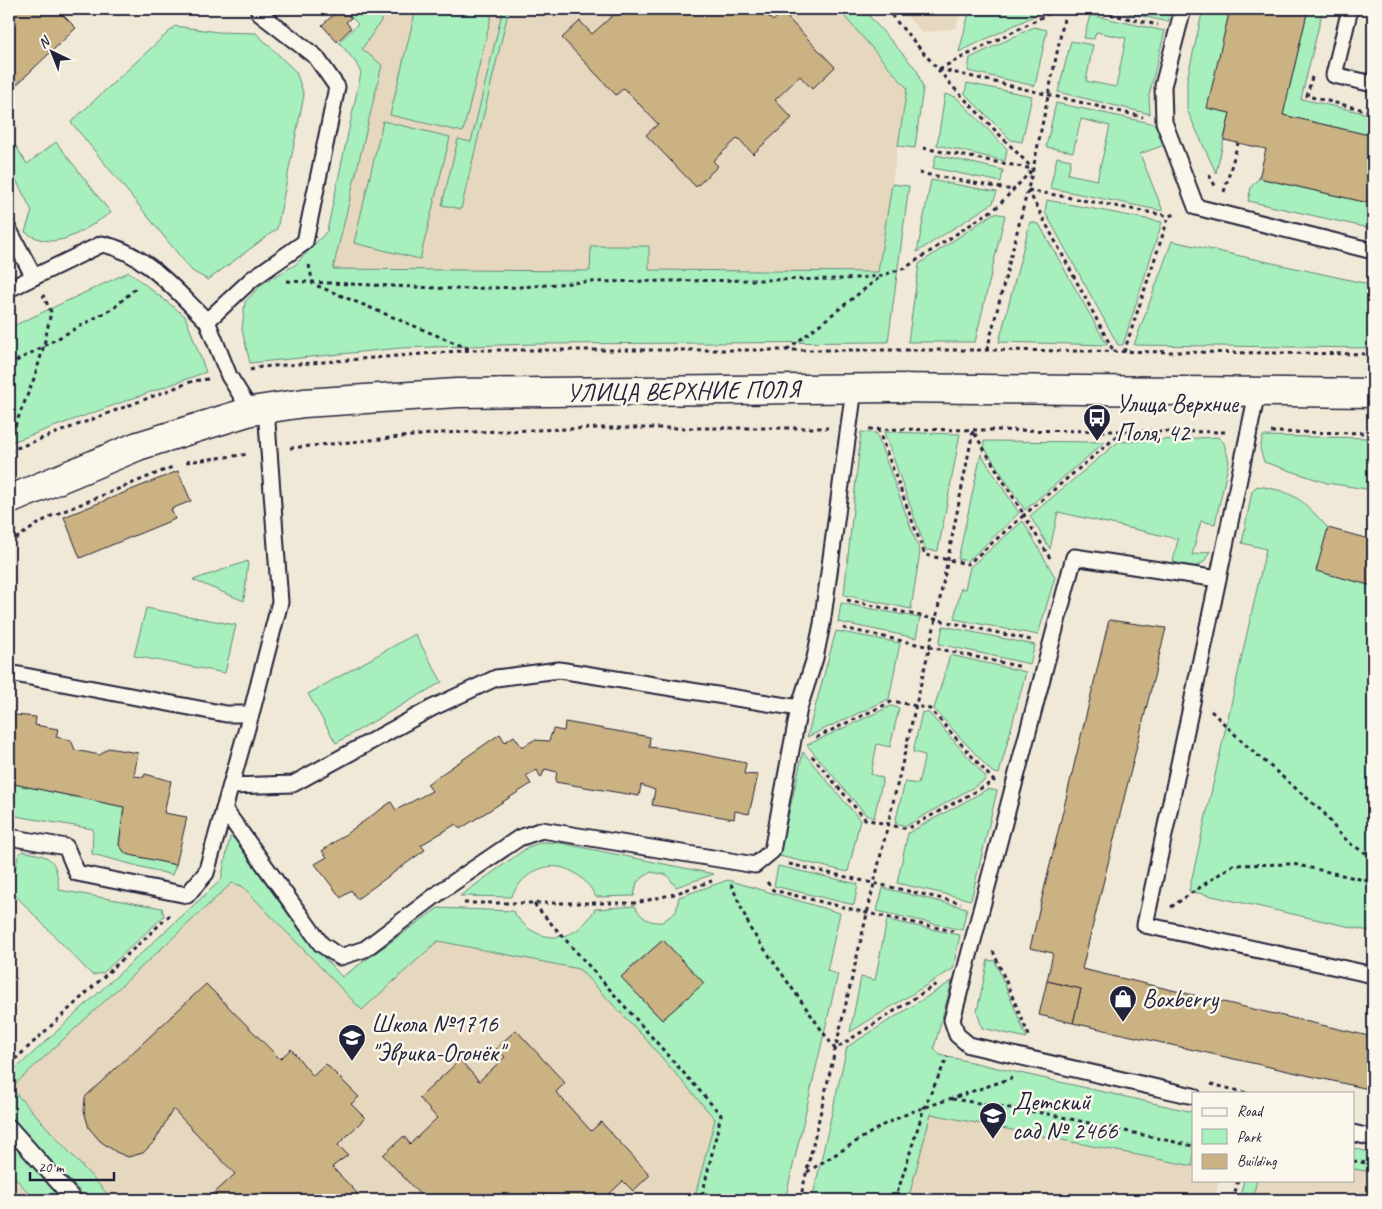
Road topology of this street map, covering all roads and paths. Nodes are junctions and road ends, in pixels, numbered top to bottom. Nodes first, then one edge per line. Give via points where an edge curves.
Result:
1 (886, 9) edge
2 (1058, 9) edge
3 (1066, 9) edge
4 (1088, 9) edge
5 (1183, 9) edge
6 (1350, 9) edge
7 (255, 10) edge
8 (1178, 29) junction
9 (939, 69) junction
10 (1373, 84) edge
11 (1048, 94) junction
12 (1164, 122) junction
13 (1238, 143) dead end
14 (923, 148) dead end
15 (1033, 169) junction
16 (919, 173) dead end
17 (1208, 173) dead end
18 (1013, 190) junction
19 (1027, 190) junction
20 (1196, 206) junction
21 (1169, 216) junction
22 (9, 230) edge
23 (305, 242) junction
24 (1373, 251) edge
25 (155, 271) junction
26 (880, 276) junction
27 (34, 277) junction
28 (252, 279) junction
29 (313, 284) junction
30 (9, 289) edge
31 (207, 321) junction
32 (44, 345) junction
33 (472, 350) dead end
34 (787, 350) dead end
35 (1114, 352) junction
36 (1124, 352) junction
37 (1373, 354) edge
38 (9, 365) edge
39 (854, 389) junction
40 (1257, 393) junction
41 (1373, 393) edge
42 (258, 410) junction
43 (848, 428) junction
44 (878, 429) junction
45 (973, 431) junction
46 (1122, 431) junction
47 (1249, 432) junction
48 (1373, 432) edge
49 (9, 441) edge
50 (270, 450) junction
51 (9, 500) edge
52 (1024, 515) junction
53 (9, 543) edge
54 (948, 560) junction
55 (1069, 575) junction
56 (1218, 578) junction
57 (826, 595) junction
58 (936, 619) junction
59 (822, 624) junction
60 (1051, 644) junction
61 (930, 645) junction
62 (1044, 672) junction
63 (9, 673) edge
64 (1194, 693) junction
65 (916, 706) junction
66 (799, 708) junction
67 (251, 714) junction
68 (811, 740) dead end
69 (808, 752) dead end
70 (230, 786) junction
71 (224, 809) junction
72 (888, 826) junction
73 (9, 837) edge
74 (1373, 857) edge
75 (760, 861) junction
76 (727, 868) junction
77 (1373, 882) edge
78 (874, 883) junction
79 (187, 895) junction
80 (434, 896) junction
81 (534, 904) junction
82 (982, 907) junction
83 (867, 914) junction
84 (1145, 925) junction
85 (974, 935) junction
86 (990, 945) dead end
87 (966, 966) junction
88 (1373, 975) edge
89 (957, 1035) junction
90 (835, 1049) junction
91 (1028, 1060) junction
92 (9, 1065) edge
93 (1192, 1096) edge
94 (951, 1099) junction
95 (924, 1108) junction
96 (9, 1127) edge
97 (1354, 1133) edge
98 (1373, 1138) edge
99 (1192, 1146) edge
100 (1354, 1161) edge
101 (1373, 1164) edge
102 (806, 1172) junction
103 (1238, 1182) edge
104 (74, 1200) edge
105 (702, 1200) edge
106 (800, 1200) edge
107 (895, 1200) edge
108 (1233, 1200) edge

1 - 9 path
2 - 9 path
3 - 11 path
4 - 8 path
5 - 8 lane
6 - 10 lane via 1334,76
7 - 23 lane via 316,57 337,87
8 - 12 lane via 1163,86
9 - 11 path
9 - 15 path
11 - 12 path
11 - 15 path
12 - 20 lane
13 - 17 path via 1222,198
14 - 15 path
15 - 18 path
15 - 19 path
16 - 18 path
18 - 26 path via 997,207 906,268
19 - 21 path
19 - 35 path
19 - 35 path via 987,350
20 - 21 path
20 - 24 lane
21 - 36 path
22 - 27 lane
23 - 28 lane
23 - 29 path
25 - 27 lane via 117,247 102,244
25 - 31 lane
25 - 32 path via 115,307
26 - 29 path via 582,282 466,289
26 - 34 path
27 - 30 lane
27 - 32 path via 51,312
28 - 29 path
28 - 31 lane
29 - 33 path
31 - 42 lane via 229,376
32 - 38 path
32 - 49 path
35 - 36 path
36 - 37 path
39 - 40 street, УЛИЦА ВЕРХНИЕ ПОЛЯ
39 - 42 street, УЛИЦА ВЕРХНИЕ ПОЛЯ via 457,393 304,403
39 - 43 lane
40 - 41 street, УЛИЦА ВЕРХНИЕ ПОЛЯ
40 - 47 lane
42 - 50 lane
42 - 51 street, УЛИЦА ВЕРХНИЕ ПОЛЯ via 138,446
43 - 44 path
43 - 50 path via 450,432
43 - 57 lane
44 - 45 path
44 - 54 path via 925,555
45 - 46 path
45 - 52 path
45 - 54 path
46 - 47 path
46 - 52 path
47 - 48 path
47 - 56 lane
50 - 53 path via 183,463 49,517
50 - 67 lane via 280,602
52 - 54 path via 968,564
52 - 55 path via 1060,573
54 - 58 path
55 - 56 lane via 1074,557
55 - 60 lane
56 - 64 lane
57 - 58 path
57 - 59 lane
58 - 60 path
58 - 61 path
59 - 61 path
59 - 66 lane
60 - 62 lane
61 - 62 path
61 - 65 path
62 - 82 lane
63 - 67 lane via 226,714
64 - 74 path via 1247,746 1324,813 1352,845
64 - 84 lane
65 - 68 path via 892,701
65 - 72 path
65 - 72 path via 930,709 994,781 907,828
66 - 70 lane via 559,670 496,678 432,708 293,784
66 - 75 lane via 772,851
67 - 70 lane
69 - 72 path via 865,818
70 - 71 lane
71 - 79 lane via 206,873
71 - 80 lane via 321,944 340,957 365,949
72 - 78 path
73 - 79 lane via 66,847 77,873
75 - 76 lane
75 - 78 path via 779,862
75 - 83 path via 773,890
76 - 80 lane via 542,830 519,838
76 - 81 path via 674,894 636,903
76 - 90 path via 751,930
77 - 84 path via 1293,864 1233,865
78 - 82 path
78 - 83 path
79 - 92 path via 168,918
80 - 81 path via 442,902
81 - 105 path via 721,1115
82 - 85 lane
83 - 85 path
83 - 90 path
84 - 88 lane
85 - 87 lane
86 - 91 path via 1032,1042
87 - 89 lane via 952,1020
87 - 90 path
89 - 91 lane via 969,1045
89 - 95 path
90 - 102 path
91 - 93 lane
91 - 94 path via 1024,1074
94 - 95 path
94 - 99 path via 1048,1114
95 - 102 path via 883,1125
95 - 107 path
96 - 104 lane
97 - 98 lane
100 - 101 path
102 - 106 path
103 - 108 path

